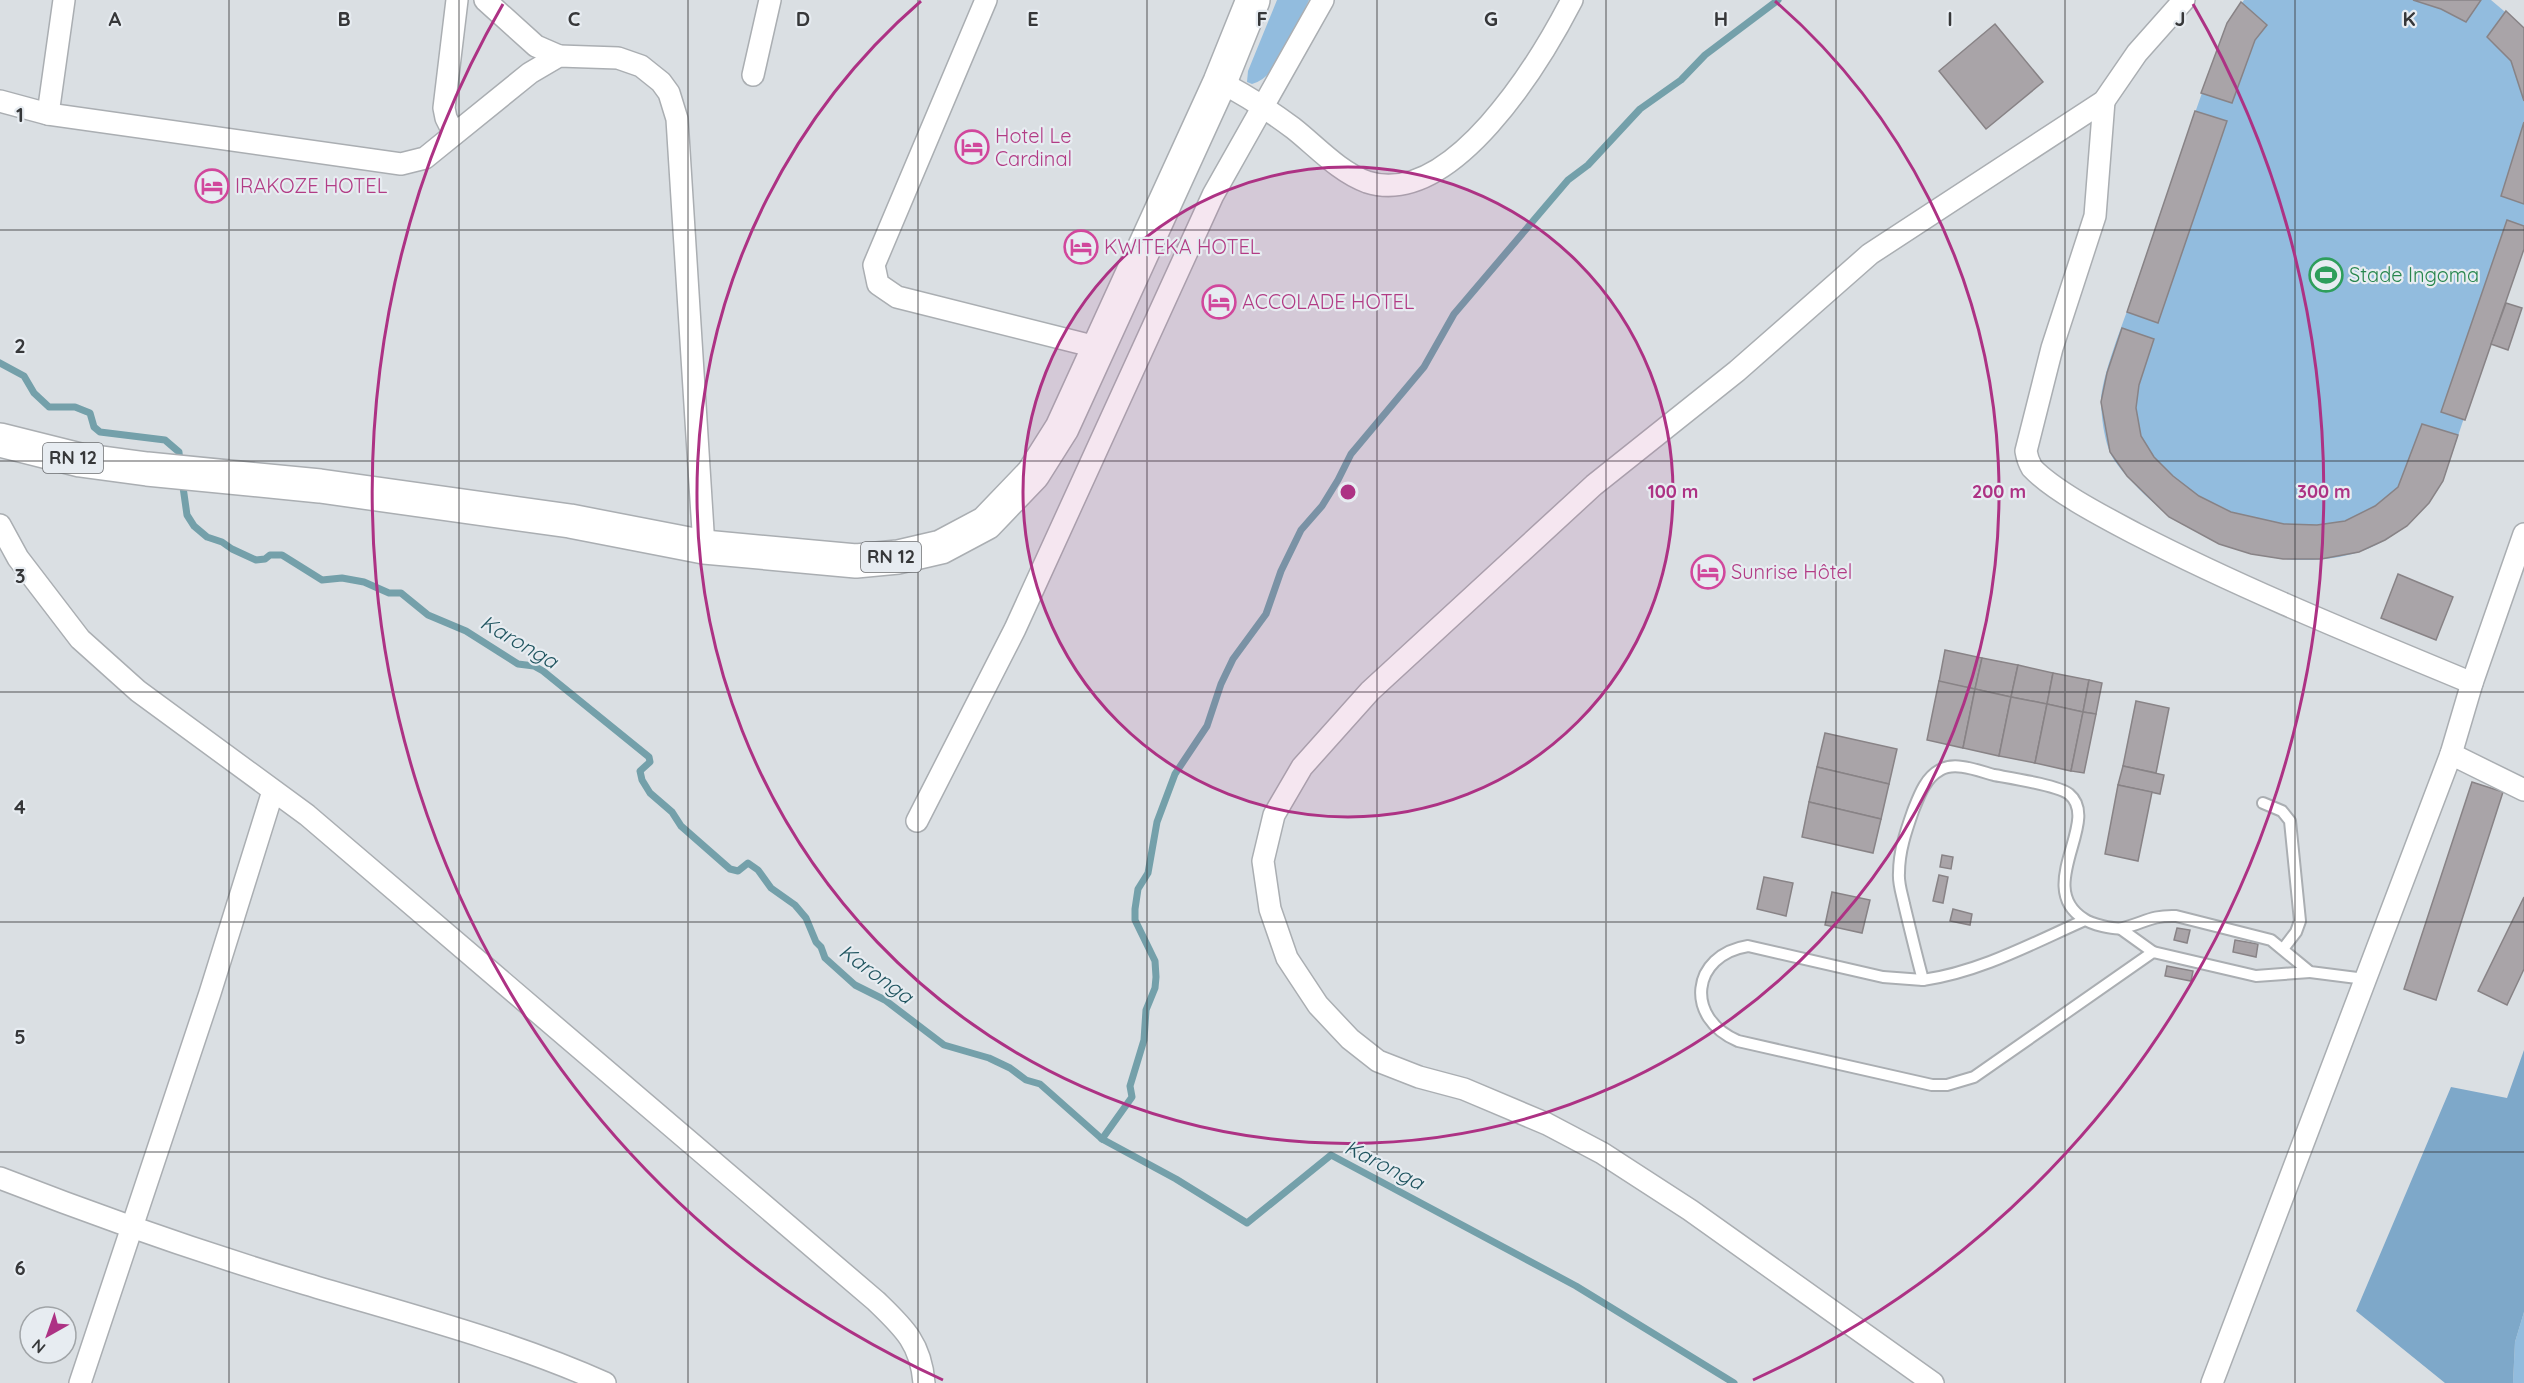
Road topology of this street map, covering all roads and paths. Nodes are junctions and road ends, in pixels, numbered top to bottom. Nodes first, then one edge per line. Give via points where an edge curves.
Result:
1 (63, 0) edge
2 (457, 0) edge
3 (485, 0) edge
4 (770, 0) edge
5 (986, 0) edge
6 (1253, 0) edge
7 (1323, 0) edge
8 (1572, 0) edge
9 (2184, 0) edge
10 (559, 56) junction
11 (753, 75) dead end
12 (1220, 82) junction
13 (2104, 101) junction
14 (0, 102) edge
15 (1262, 106) junction
16 (48, 114) junction
17 (454, 134) junction
18 (1100, 348) junction
19 (0, 440) edge
20 (0, 525) edge
21 (2524, 534) edge
22 (704, 547) junction
23 (2472, 683) junction
24 (2451, 754) junction
25 (2524, 790) edge
26 (273, 791) junction
27 (2263, 803) dead end
28 (917, 821) dead end
29 (2085, 920) junction
30 (2121, 929) junction
31 (2283, 949) junction
32 (2153, 952) junction
33 (2310, 972) junction
34 (2365, 979) junction
35 (1923, 980) junction
36 (0, 1178) edge
37 (133, 1226) junction
38 (600, 1382) edge
39 (80, 1383) edge
40 (924, 1383) edge
41 (1933, 1383) edge
42 (2212, 1383) edge

1 - 16 street
2 - 17 street via 444,108
3 - 10 street via 536,46
4 - 11 street
5 - 18 street via 874,265 878,284 897,297
6 - 12 main road, RN 12
7 - 15 street
8 - 15 street via 1513,97 1485,130 1454,158 1414,183 1367,182 1347,172
9 - 13 street via 2138,53
10 - 17 street via 530,73
10 - 22 street via 630,61 661,82 674,105
12 - 15 street
12 - 18 main road, RN 12
13 - 23 street via 2095,216 2047,369 2026,451 2030,466 2085,505 2169,551 2278,602
13 - 41 street via 1870,254 1737,371 1586,493 1370,691 1302,767 1274,815 1263,861 1270,909 1287,958 1318,1005 1350,1040 1378,1061 1464,1089 1602,1153 1690,1210
14 - 16 street
15 - 28 street via 1213,195 1015,628
16 - 17 street via 401,164 425,158
18 - 22 main road, RN 12 via 1062,428 1033,474 986,523 941,547 856,561
19 - 22 main road, RN 12 via 80,460 320,486 570,521
20 - 26 street via 18,558 81,639 138,691
21 - 23 street
23 - 24 street
24 - 25 street
24 - 34 street
26 - 37 street
26 - 40 street via 307,815 876,1301 907,1331 922,1362
27 - 31 lane via 2282,811 2290,821 2300,921
29 - 30 lane
29 - 35 lane via 1969,969
29 - 35 lane via 2074,911 2064,891 2064,875 2077,829 2077,806 2068,793 1956,766 1941,770 1921,791 1900,857 1898,876
30 - 31 lane via 2144,919 2176,916 2254,934
30 - 32 lane
31 - 33 lane
32 - 33 lane via 2256,976
32 - 35 lane via 1974,1077 1947,1085 1932,1085 1738,1041 1712,1025 1701,999 1708,969 1721,954 1748,946 1883,977
33 - 34 lane
34 - 42 street
36 - 37 street
37 - 38 street via 486,1338
37 - 39 street

